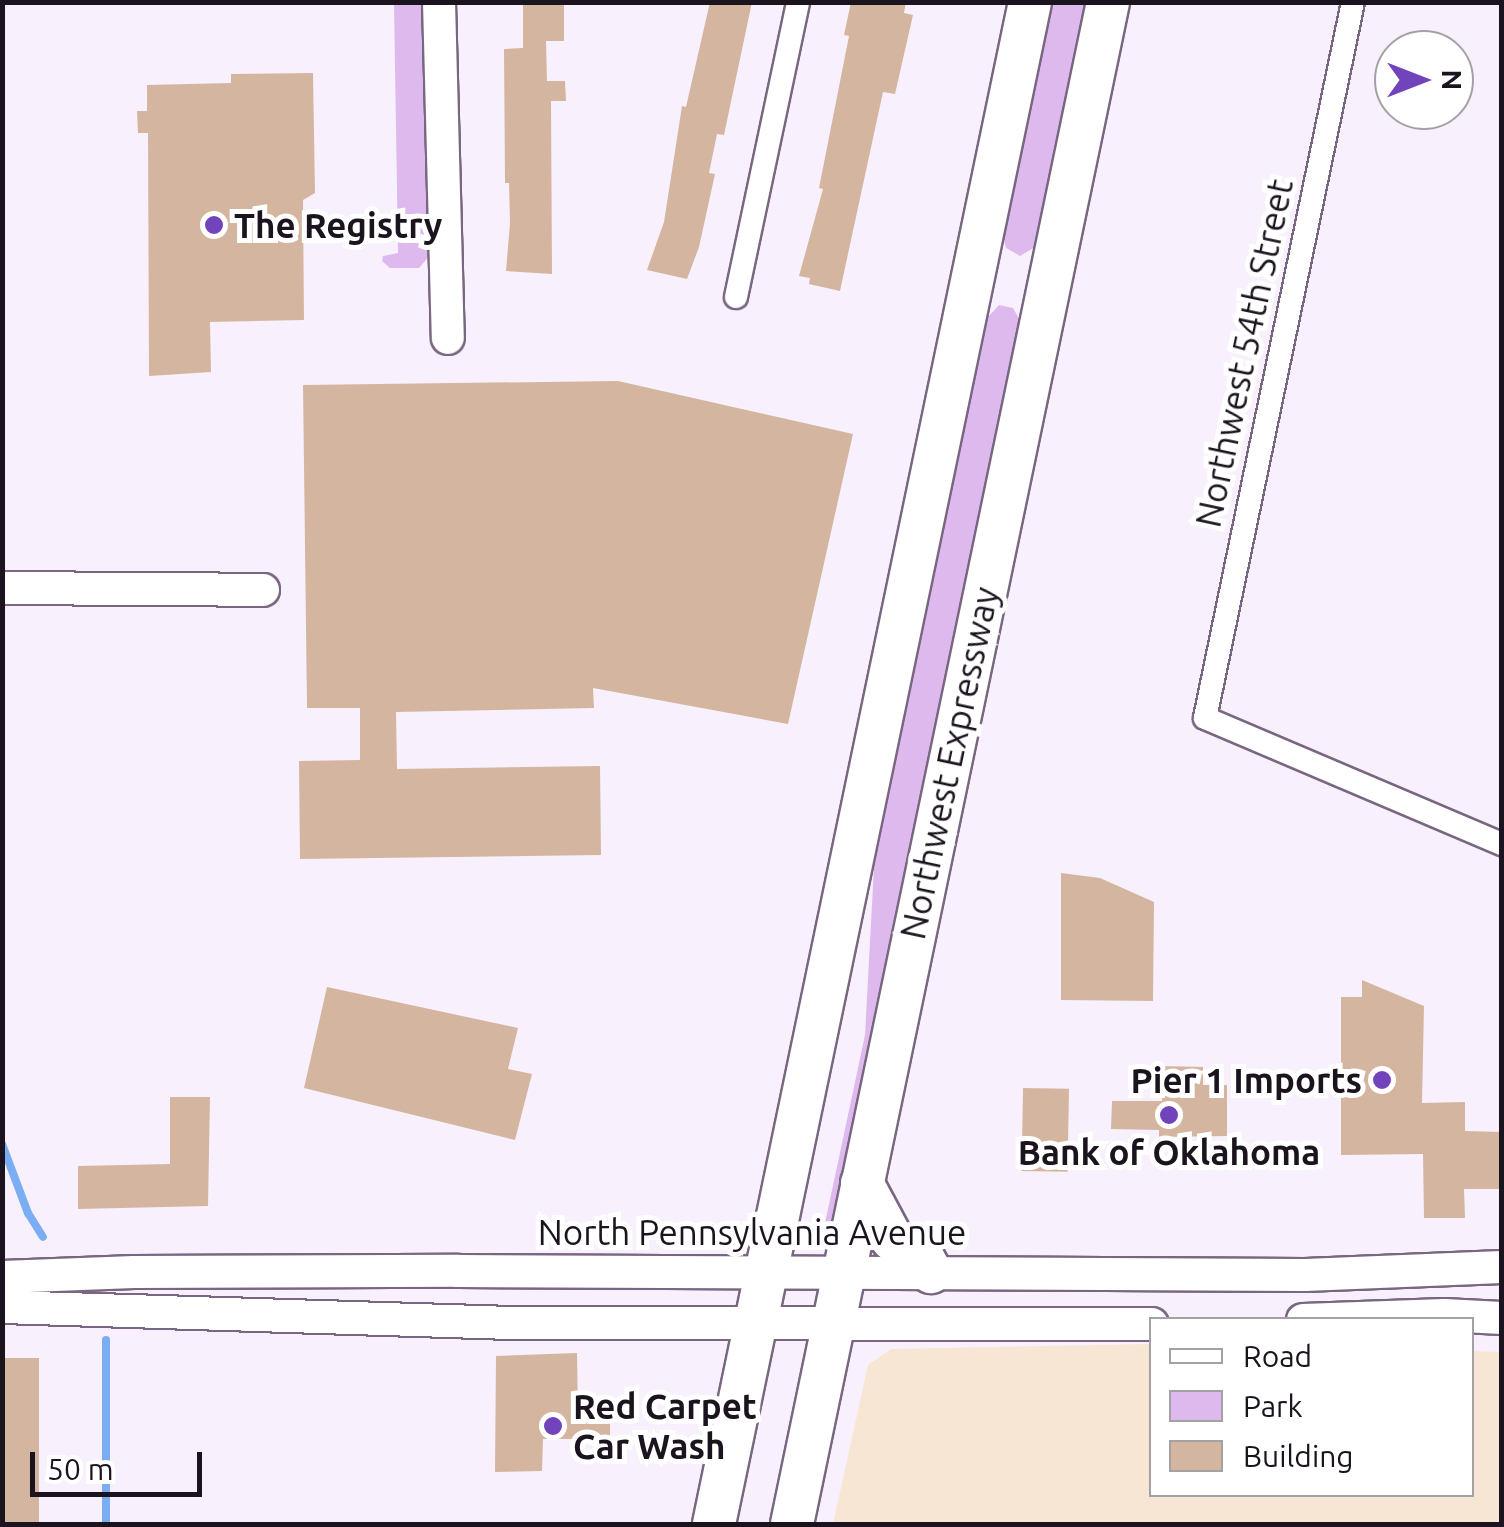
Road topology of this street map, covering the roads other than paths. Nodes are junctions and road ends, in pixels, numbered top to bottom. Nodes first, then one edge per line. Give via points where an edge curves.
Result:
1 (439, 2) edge
2 (798, 2) edge
3 (1030, 2) edge
4 (1108, 2) edge
5 (1353, 2) edge
6 (736, 297) dead end
7 (448, 338) dead end
8 (2, 588) edge
9 (263, 590) dead end
10 (1502, 844) edge
11 (862, 1183) junction
12 (1502, 1267) edge
13 (768, 1272) junction
14 (842, 1272) junction
15 (931, 1272) junction
16 (2, 1277) edge
17 (2, 1307) edge
18 (1387, 1317) edge
19 (1502, 1318) edge
20 (756, 1323) junction
21 (834, 1323) junction
22 (1149, 1324) edge
23 (714, 1524) edge
24 (792, 1524) edge

1 - 7 main road
2 - 6 street
3 - 13 highway
4 - 11 highway, Northwest Expressway
5 - 10 street, Northwest 54th Street via 1205,718
8 - 9 main road
11 - 14 highway, Northwest Expressway
11 - 15 highway via 892,1238
12 - 15 main road, North Pennsylvania Avenue via 1305,1275
13 - 14 main road, North Pennsylvania Avenue
13 - 16 main road, North Pennsylvania Avenue
13 - 20 highway
14 - 15 main road, North Pennsylvania Avenue
14 - 21 highway, Northwest Expressway
17 - 20 main road via 280,1318
18 - 19 main road
20 - 21 main road
20 - 23 highway
21 - 22 main road
21 - 24 highway, Northwest Expressway

